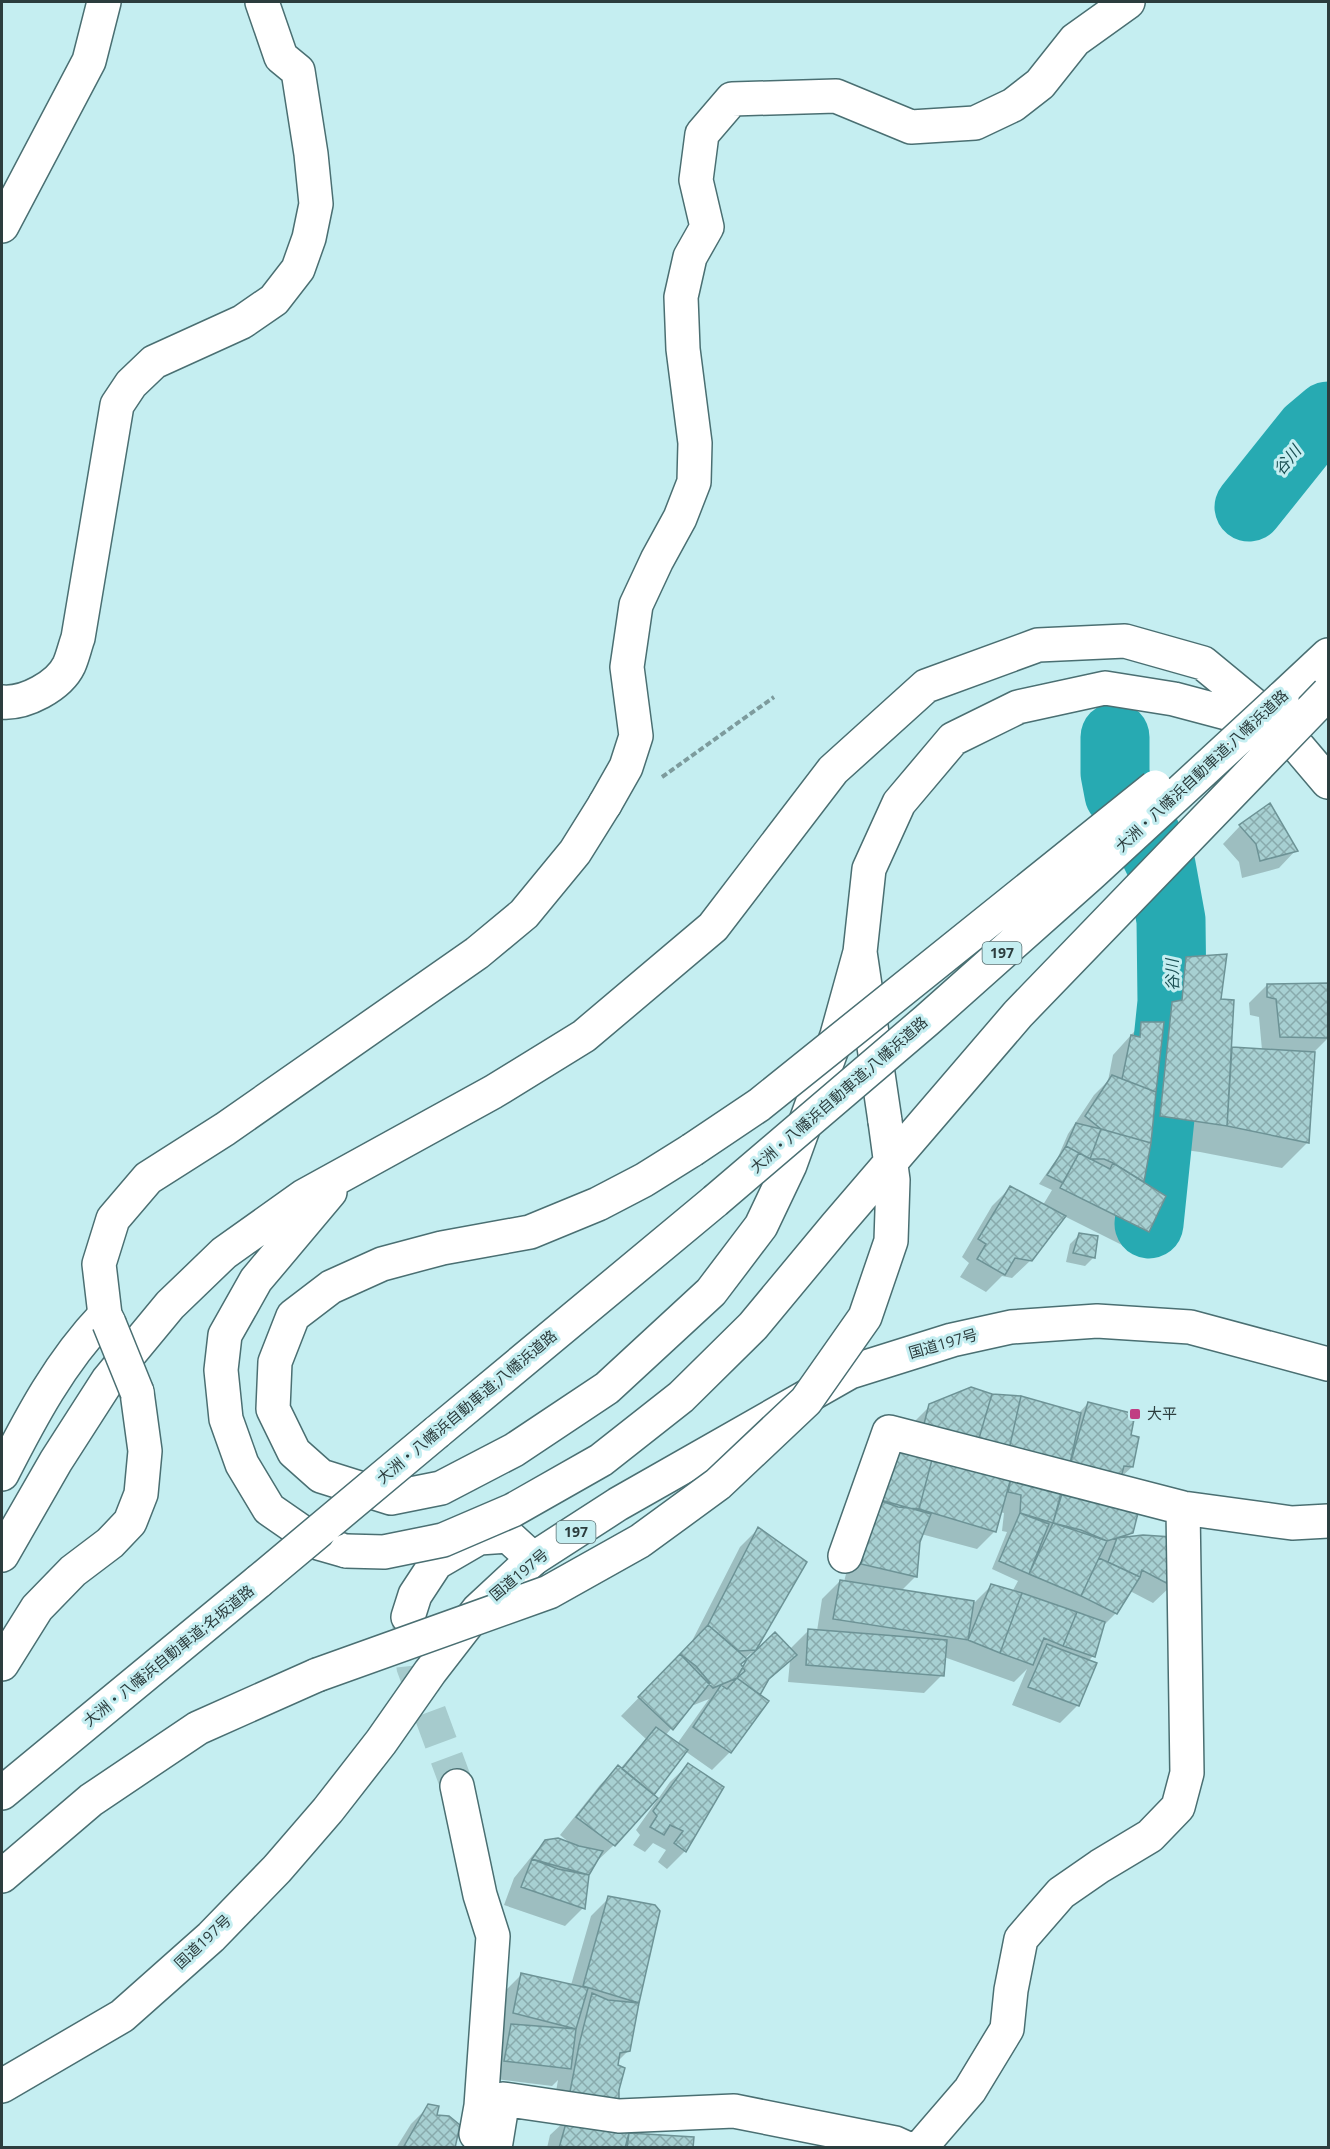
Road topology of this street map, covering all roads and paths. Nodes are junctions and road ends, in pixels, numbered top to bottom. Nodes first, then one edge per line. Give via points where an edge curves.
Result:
1 (104, 2) edge
2 (261, 2) edge
3 (1128, 2) edge
4 (2, 226) edge
5 (1324, 658) edge
6 (1329, 693) edge
7 (774, 697) dead end
8 (2, 702) edge
9 (1282, 713) junction
10 (658, 780) dead end
11 (1329, 782) edge
12 (860, 952) junction
13 (348, 1172) junction
14 (107, 1319) junction
15 (1329, 1364) edge
16 (2, 1474) edge
17 (1183, 1508) junction
18 (335, 1518) joint
19 (1329, 1521) edge
20 (2, 1555) edge
21 (845, 1556) dead end
22 (533, 1559) junction
23 (408, 1617) tunnel mouth
24 (2, 1664) edge
25 (457, 1786) tunnel mouth
26 (2, 1793) edge
27 (2, 1876) edge
28 (2, 2086) edge
29 (473, 2148) edge
30 (495, 2148) edge
31 (906, 2148) edge
32 (920, 2148) edge

1 - 4 main road via 89,62
2 - 8 main road via 281,57 298,71 311,154 316,204 298,269 274,300 242,322 154,362 131,384 117,405 78,638 68,667 42,693
3 - 14 main road via 1075,40 1040,84 1013,105 975,123 910,127 836,96 732,99 702,134 696,180 707,227 690,257 681,297 695,443 694,483 636,605 627,667 636,736 626,767 575,852 524,914 477,953 234,1123 148,1178 113,1219 99,1264
5 - 9 main road, 大洲・八幡浜自動車道;八幡浜道路 / 197
6 - 13 main road, bridge via 1018,1014 753,1326 681,1397 601,1460 513,1510 443,1540 384,1552 345,1551 318,1543 269,1509 242,1464 226,1419 221,1370 225,1335 255,1280
7 - 10 path
9 - 11 main road
9 - 12 main road via 1105,688 1018,707 953,739 899,803 869,869
9 - 12 main road, bridge via 1159,784 759,1105 644,1180 530,1232 382,1264 331,1287 293,1316 276,1362 273,1409 294,1452 321,1476 391,1497 441,1488 514,1450 607,1388 711,1292 761,1226 790,1165 837,1035
9 - 13 main road via 1203,663 1125,641 1038,645 926,686 832,771 713,927 653,978 584,1036 493,1092
9 - 18 main road, 大洲・八幡浜自動車道;八幡浜道路 / 197, bridge via 715,1201
12 - 27 main road, bridge via 893,1180 891,1242 865,1317 806,1401 718,1484 640,1541 549,1592 317,1675 198,1728 91,1800
13 - 20 main road via 304,1196 224,1253 170,1305 108,1380
14 - 16 main road via 81,1340 40,1401
14 - 24 main road, bridge via 137,1392 145,1450 141,1494 130,1522 37,1608
15 - 22 main road, 国道197号 / 197 via 1190,1327 1097,1321 1011,1327 952,1340 850,1372 618,1504
17 - 19 main road via 1292,1523
17 - 21 main road via 889,1432
17 - 32 main road via 1187,1773 1178,1807 1150,1836 1061,1893 1021,1939 1007,2029 970,2090
18 - 26 main road, 大洲・八幡浜自動車道;名坂道路 / 197, bridge
22 - 23 main road via 508,1536 479,1538 436,1563 415,1595
22 - 28 main road, 国道197号 / 197 via 478,1610 328,1810 278,1869 211,1937 122,2016
25 - 29 main road via 480,1895 493,1936 481,2106
30 - 31 main road via 503,2099 619,2116 734,2111

